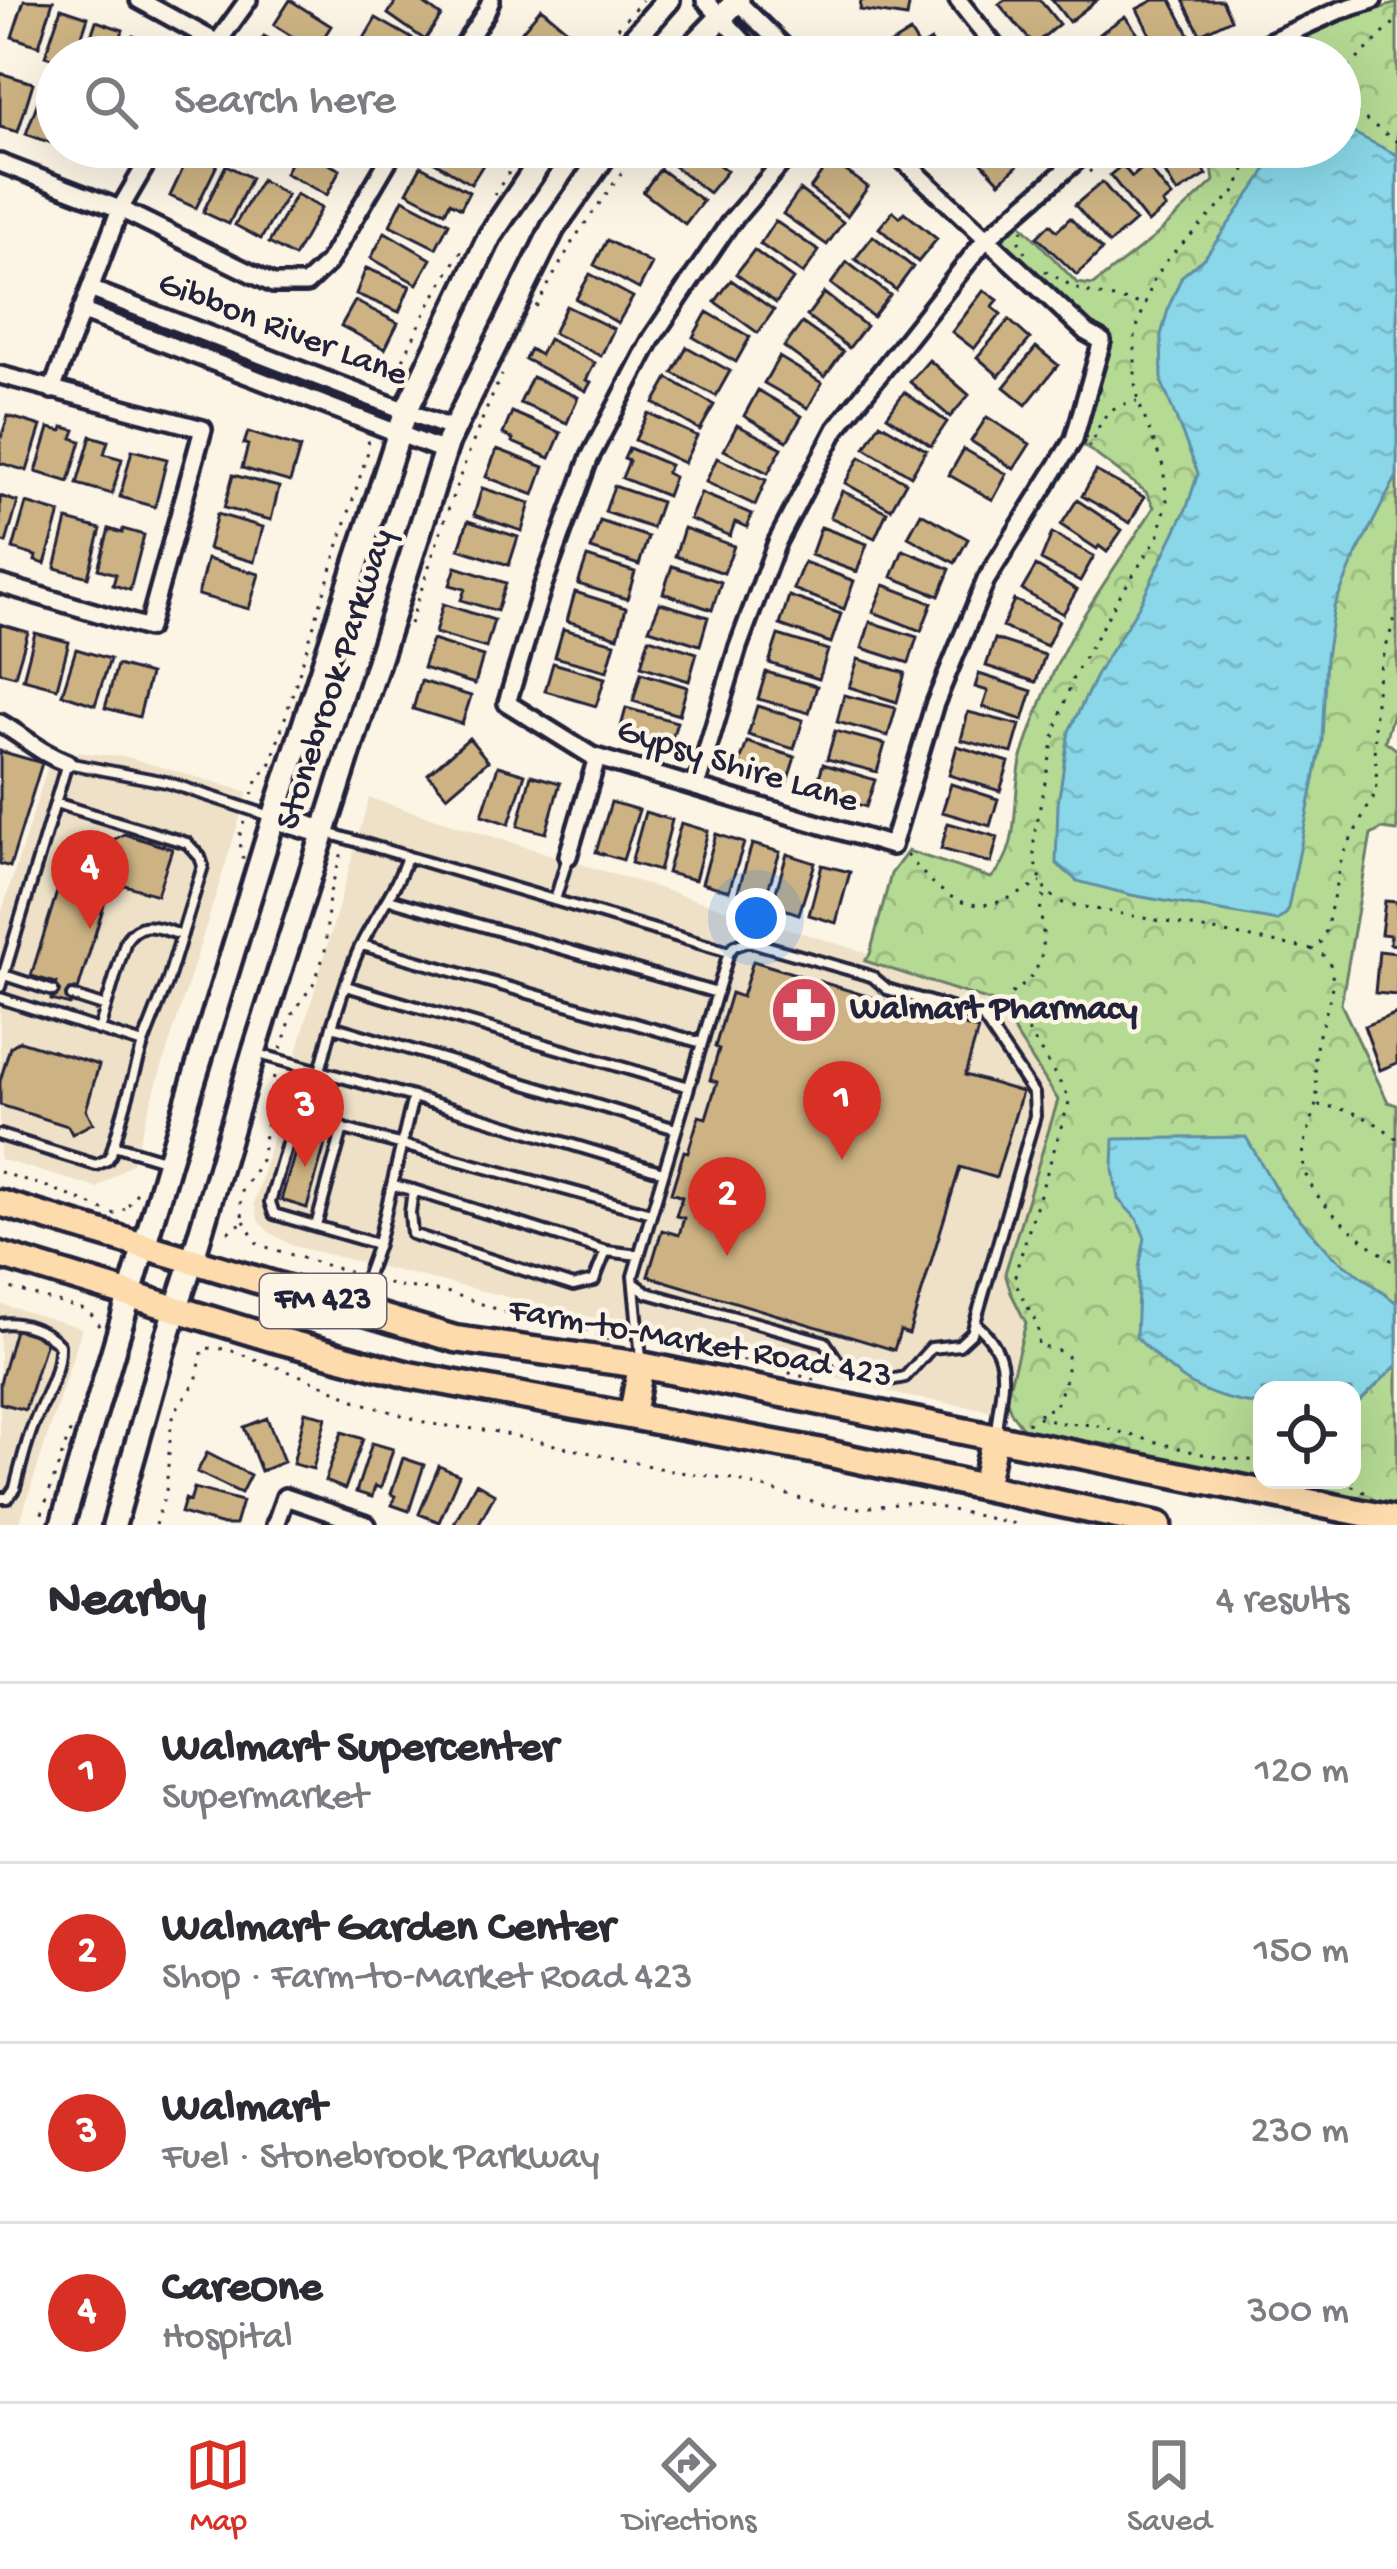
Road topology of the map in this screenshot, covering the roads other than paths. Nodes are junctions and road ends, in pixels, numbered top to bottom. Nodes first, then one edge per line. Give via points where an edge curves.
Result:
1 (139, 0) edge
2 (248, 0) edge
3 (491, 0) edge
4 (668, 0) edge
5 (705, 0) edge
6 (737, 0) edge
7 (958, 0) edge
8 (1373, 0) edge
9 (721, 19) junction
10 (192, 36) edge
11 (222, 36) edge
12 (469, 36) edge
13 (628, 36) edge
14 (704, 36) edge
15 (738, 36) edge
16 (773, 36) edge
17 (986, 36) edge
18 (1283, 36) edge
19 (0, 163) edge
20 (144, 168) edge
21 (384, 168) edge
22 (536, 168) edge
23 (595, 168) edge
24 (777, 168) edge
25 (911, 168) edge
26 (1065, 168) edge
27 (120, 209) junction
28 (986, 240) junction
29 (90, 289) junction
30 (81, 311) junction
31 (0, 374) edge
32 (52, 390) junction
33 (406, 411) junction
34 (453, 429) junction
35 (398, 433) junction
36 (444, 451) junction
37 (0, 584) edge
38 (0, 723) edge
39 (598, 758) junction
40 (67, 763) junction
41 (696, 787) junction
42 (56, 802) junction
43 (274, 817) junction
44 (323, 832) junction
45 (407, 856) junction
46 (568, 856) joint
47 (389, 899) junction
48 (555, 900) junction
49 (182, 935) junction
50 (362, 945) junction
51 (729, 952) junction
52 (4, 975) junction
53 (346, 986) junction
54 (0, 987) edge
55 (53, 991) dead end
56 (717, 993) junction
57 (72, 996) dead end
58 (0, 998) edge
59 (106, 1007) junction
60 (332, 1026) junction
61 (100, 1030) junction
62 (702, 1043) junction
63 (143, 1044) junction
64 (254, 1052) junction
65 (318, 1070) junction
66 (689, 1087) junction
67 (413, 1096) junction
68 (304, 1118) junction
69 (343, 1128) junction
70 (676, 1129) junction
71 (0, 1135) edge
72 (402, 1144) junction
73 (114, 1145) junction
74 (169, 1161) junction
75 (664, 1172) junction
76 (392, 1185) junction
77 (413, 1190) junction
78 (0, 1203) edge
79 (651, 1213) junction
80 (316, 1226) junction
81 (378, 1244) junction
82 (145, 1246) junction
83 (606, 1251) junction
84 (0, 1255) edge
85 (639, 1255) junction
86 (193, 1261) junction
87 (634, 1283) junction
88 (130, 1294) junction
89 (177, 1308) junction
90 (355, 1310) junction
91 (0, 1324) edge
92 (976, 1324) junction
93 (640, 1356) junction
94 (632, 1415) junction
95 (996, 1427) junction
96 (984, 1487) junction
97 (0, 1498) edge
98 (1397, 1520) edge
99 (62, 1525) edge
100 (114, 1525) edge
101 (274, 1525) edge
102 (367, 1525) edge
103 (1160, 1525) edge

1 - 10 street
2 - 11 street
3 - 12 street
4 - 13 main road
5 - 9 street
6 - 9 main road
6 - 16 street
7 - 17 street
8 - 18 street
9 - 14 main road
9 - 15 street
19 - 27 street
20 - 27 street
21 - 27 street via 328,262 305,284 273,284
22 - 33 main road, Stonebrook Parkway via 490,236
23 - 34 main road, Stonebrook Parkway via 554,228
24 - 39 street, Gypsy Shire Lane via 652,338 589,459 507,703
25 - 28 street
26 - 28 street
27 - 29 street
28 - 41 street via 836,429 777,542
28 - 41 street, Gypsy Shire Lane via 1102,341 1074,439 986,580 934,706 893,843
29 - 30 street
29 - 33 street, Gibbon River Lane
30 - 32 street
30 - 35 street, Gibbon River Lane
31 - 32 street
32 - 37 street via 203,429 148,628
33 - 34 street, Gibbon River Lane
33 - 35 main road, Stonebrook Parkway
34 - 36 main road, Stonebrook Parkway
35 - 36 street, Gibbon River Lane
35 - 43 main road, Stonebrook Parkway
36 - 44 main road, Stonebrook Parkway
38 - 40 street
39 - 41 street, Gypsy Shire Lane
39 - 46 street
40 - 42 lane
40 - 43 lane via 166,782
42 - 49 lane via 195,850 203,866
42 - 52 lane
43 - 44 main road
43 - 74 main road, Stonebrook Parkway
44 - 45 lane
44 - 64 main road, Stonebrook Parkway
45 - 47 lane
45 - 48 lane
46 - 48 lane
47 - 50 lane
47 - 56 lane
48 - 51 lane
49 - 59 lane via 147,926 132,932
49 - 63 lane
50 - 53 lane
50 - 62 lane
51 - 56 lane
51 - 92 lane via 748,941 864,974 887,989 983,1018 993,1030 1036,1105
52 - 54 lane
52 - 55 lane
53 - 60 lane
53 - 66 lane
56 - 62 lane
57 - 59 lane
58 - 61 lane
59 - 61 lane
60 - 65 lane
60 - 70 lane
61 - 63 lane
62 - 66 lane
63 - 73 lane
64 - 65 lane
64 - 86 main road, Stonebrook Parkway
65 - 67 lane
65 - 68 lane
66 - 70 lane
67 - 72 lane
67 - 75 lane
68 - 69 lane
68 - 80 lane via 291,1130 270,1202 274,1214
69 - 72 lane
69 - 80 lane
70 - 75 lane
71 - 73 lane via 96,1165
72 - 76 lane
72 - 79 lane
73 - 74 lane
74 - 82 main road, Stonebrook Parkway
75 - 79 lane
76 - 77 lane
76 - 81 lane
77 - 83 lane
77 - 83 lane via 412,1234 573,1286 594,1281
78 - 82 main road, Farm-to-Market Road 423 / FM 423
79 - 85 lane
80 - 81 lane
81 - 90 lane
82 - 86 main road, Farm-to-Market Road 423 / FM 423
82 - 88 main road, Stonebrook Parkway
83 - 85 lane
84 - 88 main road, FM 423
85 - 87 lane
86 - 89 main road, Stonebrook Parkway
86 - 90 main road, Farm-to-Market Road 423 / FM 423
87 - 92 lane via 825,1342 850,1370 890,1380 905,1377 931,1348 967,1340
87 - 93 lane
88 - 89 main road, FM 423
88 - 99 main road, Stonebrook Parkway
89 - 94 main road, FM 423 via 409,1375
89 - 100 main road, Stonebrook Parkway
90 - 93 main road, Farm-to-Market Road 423 / FM 423 via 454,1339
91 - 97 lane via 46,1333 59,1355 15,1488
92 - 95 lane via 1000,1350
93 - 94 main road
93 - 95 main road, Farm-to-Market Road 423 / FM 423
94 - 96 main road, FM 423
95 - 96 main road
95 - 98 main road, Farm-to-Market Road 423 / FM 423
96 - 103 main road, FM 423
101 - 102 street via 285,1497

